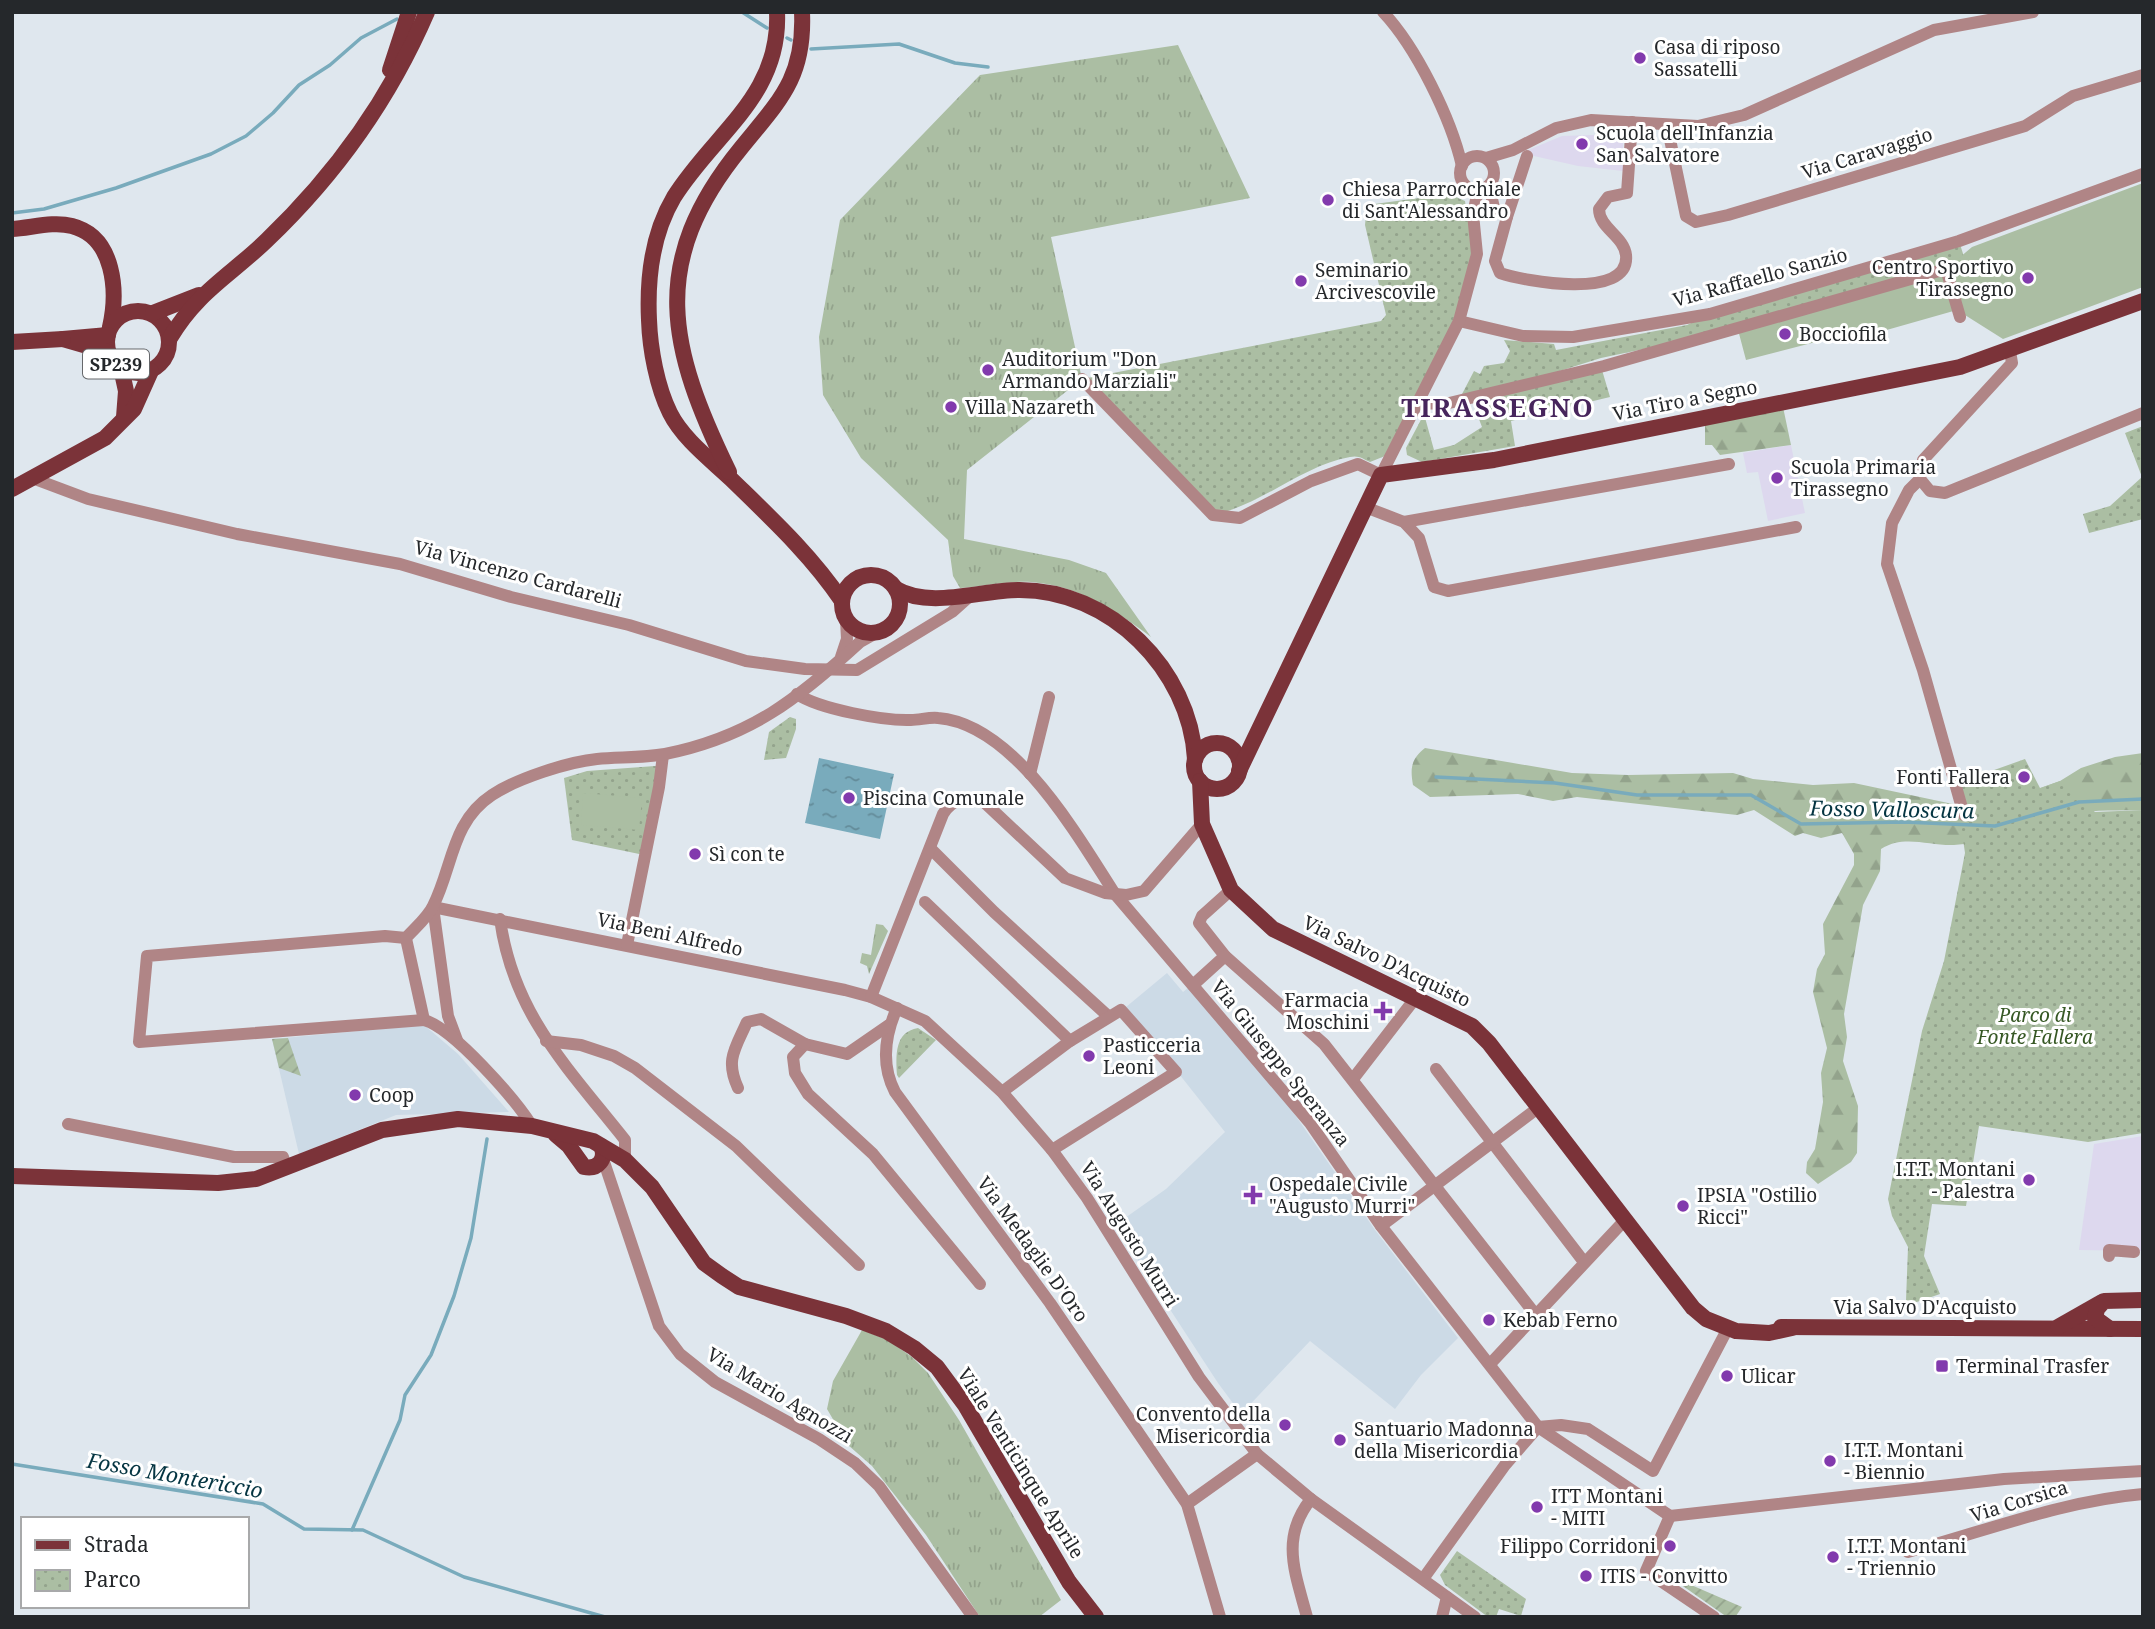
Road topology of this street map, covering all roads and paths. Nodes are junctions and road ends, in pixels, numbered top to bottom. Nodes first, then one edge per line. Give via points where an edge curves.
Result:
1 (409, 12) edge
2 (427, 12) edge
3 (777, 12) edge
4 (802, 12) edge
5 (1383, 12) edge
6 (2033, 12) edge
7 (2143, 75) edge
8 (372, 118) junction
9 (1632, 122) junction
10 (1667, 125) junction
11 (1513, 150) junction
12 (1527, 156) dead end
13 (1486, 158) junction
14 (1462, 166) junction
15 (1494, 170) junction
16 (2143, 174) edge
17 (1478, 187) junction
18 (1507, 217) junction
19 (12, 229) edge
20 (114, 279) junction
21 (201, 294) junction
22 (2143, 301) edge
23 (148, 312) junction
24 (1960, 317) dead end
25 (1459, 321) junction
26 (108, 333) junction
27 (170, 338) junction
28 (63, 339) junction
29 (12, 342) edge
30 (2010, 351) junction
31 (108, 352) junction
32 (121, 368) junction
33 (151, 371) junction
34 (1082, 379) dead end
35 (1418, 403) junction
36 (2143, 413) edge
37 (124, 421) junction
38 (1729, 464) dead end
39 (1381, 475) junction
40 (32, 478) junction
41 (1920, 479) junction
42 (733, 481) junction
43 (12, 489) edge
44 (1365, 507) junction
45 (1404, 522) junction
46 (1796, 527) dead end
47 (818, 565) junction
48 (855, 580) junction
49 (896, 589) junction
50 (972, 593) junction
51 (929, 597) junction
52 (842, 601) junction
53 (898, 615) junction
54 (846, 620) junction
55 (876, 633) junction
56 (839, 660) junction
57 (801, 691) junction
58 (1049, 697) dead end
59 (1191, 726) junction
60 (1258, 731) junction
61 (1221, 745) junction
62 (663, 755) junction
63 (1195, 760) junction
64 (1239, 771) junction
65 (1030, 774) junction
66 (1200, 780) junction
67 (1219, 788) junction
68 (1964, 815) dead end
69 (1202, 824) junction
70 (1212, 845) junction
71 (931, 849) junction
72 (1231, 890) junction
73 (1144, 891) junction
74 (1115, 894) junction
75 (925, 901) dead end
76 (433, 907) junction
77 (500, 919) junction
78 (1140, 923) junction
79 (406, 938) junction
80 (627, 944) junction
81 (1225, 956) junction
82 (1193, 985) junction
83 (1416, 996) junction
84 (871, 997) junction
85 (897, 1008) junction
86 (448, 1016) junction
87 (1108, 1016) junction
88 (428, 1021) junction
89 (889, 1025) junction
90 (546, 1041) junction
91 (1070, 1041) junction
92 (458, 1042) junction
93 (805, 1044) junction
94 (1436, 1069) dead end
95 (1353, 1079) junction
96 (738, 1088) dead end
97 (1002, 1092) junction
98 (1538, 1108) junction
99 (68, 1124) dead end
100 (540, 1128) junction
101 (1494, 1144) junction
102 (1052, 1150) junction
103 (595, 1154) junction
104 (627, 1163) junction
105 (286, 1167) junction
106 (12, 1177) edge
107 (1436, 1186) junction
108 (1624, 1221) junction
109 (1381, 1226) junction
110 (1648, 1250) junction
111 (2134, 1252) dead end
112 (2109, 1256) dead end
113 (1584, 1262) junction
114 (859, 1265) dead end
115 (980, 1284) dead end
116 (2143, 1300) edge
117 (2104, 1301) junction
118 (1535, 1314) junction
119 (2058, 1327) junction
120 (1728, 1328) junction
121 (1792, 1328) junction
122 (2110, 1329) junction
123 (2143, 1329) edge
124 (1491, 1363) junction
125 (1538, 1427) junction
126 (1257, 1454) junction
127 (2143, 1471) edge
128 (2143, 1494) edge
129 (1311, 1499) junction
130 (1187, 1504) junction
131 (1670, 1516) junction
132 (1908, 1552) dead end
133 (1423, 1579) junction
134 (1447, 1597) junction
135 (973, 1617) edge
136 (1096, 1617) edge
137 (1220, 1617) edge
138 (1307, 1617) edge
139 (1441, 1617) edge
140 (1475, 1617) edge
141 (1714, 1617) edge

1 - 8 main road
2 - 8 main road
3 - 42 main road via 774,53 762,85 674,198 660,227 647,294 650,340 671,414
4 - 42 main road via 800,55 787,88 768,119 704,198 681,260 677,293 680,340 701,414
5 - 14 street via 1399,29 1439,105
6 - 10 street via 1934,30 1744,115 1698,126
7 - 10 street, Via Caravaggio via 2073,96 2025,126 1696,222 1686,216
8 - 21 main road via 327,176 267,240
9 - 10 street
9 - 11 street via 1571,124
9 - 18 street via 1627,193 1608,197 1600,208 1601,220 1626,255 1625,265 1616,275 1573,285 1500,273 1495,261
11 - 13 street
11 - 15 street
12 - 18 street
13 - 14 street via 1472,156
13 - 15 street
14 - 17 street via 1460,176
15 - 17 street
16 - 25 street, Via Raffaello Sanzio via 1959,241 1710,314 1573,337 1523,336
17 - 18 street
17 - 25 street via 1474,214 1477,254
19 - 20 main road, SP239 via 73,226 102,250
20 - 23 main road, SP239
20 - 26 main road, SP239
21 - 23 main road
21 - 27 main road
22 - 30 main road, Via Tiro a Segno
23 - 26 main road, SP239 via 122,315
23 - 27 main road, SP239 via 161,320
24 - 35 street via 1946,270 1604,366 1445,404
25 - 35 street
26 - 28 main road
26 - 31 main road, SP239
27 - 33 main road, SP239 via 166,358
28 - 29 main road
28 - 31 main road
30 - 39 main road, Via Tiro a Segno via 1910,378 1457,467
30 - 41 street via 2012,363 1923,460
31 - 32 main road, SP239
32 - 33 main road, SP239
32 - 37 main road, SP239 via 127,401
33 - 37 main road, SP239
34 - 39 street via 1213,514 1240,518 1311,481 1358,464
35 - 39 street
36 - 41 street via 1945,493 1930,491
37 - 40 main road, SP239 via 105,438
38 - 45 street
39 - 44 main road
40 - 43 main road, SP239
40 - 50 street, Via Vincenzo Cardarelli via 88,499 237,534 400,564 629,625 746,662 844,672 862,668 952,612
41 - 68 street via 1892,523 1887,564
42 - 47 main road
44 - 45 street
44 - 60 main road
45 - 46 street via 1419,538 1434,587 1448,591
47 - 48 main road
47 - 52 main road
48 - 49 main road via 880,577
48 - 52 main road
49 - 51 main road
49 - 53 main road
50 - 51 main road
50 - 59 main road via 1047,592 1107,616 1158,658
51 - 53 main road
52 - 54 main road
53 - 55 main road
54 - 55 main road via 859,631
54 - 56 street via 847,639
55 - 56 street
56 - 57 street
57 - 62 street via 761,722 713,743
57 - 65 street, Via Giuseppe Speranza via 820,704 891,719 961,722 1012,753
58 - 65 street
59 - 61 main road
59 - 63 main road
60 - 61 main road via 1241,746
60 - 64 main road
61 - 63 main road via 1202,748
61 - 64 main road via 1238,759
62 - 76 street via 593,760 516,782 489,796 467,820 450,851
62 - 80 street
63 - 66 main road
64 - 67 main road via 1230,784
65 - 74 street, Via Giuseppe Speranza
66 - 67 main road
66 - 69 main road
67 - 70 main road via 1209,816
69 - 70 main road, Via Salvo D'Acquisto
69 - 73 street
70 - 72 main road, Via Salvo D'Acquisto
71 - 74 street via 947,807 973,798 993,810 1065,878 1093,891
71 - 84 street
71 - 87 street
72 - 81 street via 1199,923
72 - 83 main road, Via Salvo D'Acquisto via 1273,929
73 - 74 street
73 - 78 street
74 - 78 street, Via Giuseppe Speranza
75 - 91 street
76 - 77 street, Via Beni Alfredo
76 - 79 street
76 - 86 street
77 - 80 street, Via Beni Alfredo
77 - 90 street via 505,955
78 - 82 street, Via Giuseppe Speranza
79 - 88 street
79 - 88 street via 147,956 139,1042
80 - 84 street, Via Beni Alfredo
81 - 82 street
81 - 95 street via 1324,1044
82 - 109 street, Via Giuseppe Speranza via 1310,1124
83 - 95 street
83 - 98 main road, Via Salvo D'Acquisto via 1472,1026
84 - 85 street, Via Beni Alfredo
85 - 89 street, Via Medaglie D'Oro
85 - 97 street, Via Augusto Murri via 925,1021
86 - 88 street
86 - 92 street
87 - 91 street
87 - 102 street via 1121,1010 1176,1072
88 - 92 street
89 - 93 street via 846,1054
89 - 130 street, Via Medaglie D'Oro via 886,1068 895,1092 1050,1303
90 - 104 street via 625,1140
90 - 114 street via 581,1045 635,1068 736,1146
91 - 97 street
92 - 100 street
93 - 96 street via 761,1018 747,1023 731,1058 730,1072
93 - 115 street via 793,1057 795,1073 808,1094 873,1154
94 - 101 street
95 - 107 street
97 - 102 street, Via Augusto Murri
98 - 101 street
98 - 108 main road, Via Salvo D'Acquisto
99 - 105 street via 234,1157 283,1157
100 - 103 main road
100 - 103 main road via 569,1146 576,1157 580,1144
100 - 105 main road via 458,1119 423,1122 382,1130
101 - 107 street
101 - 113 street
102 - 126 street, Via Augusto Murri via 1199,1377
103 - 104 main road
103 - 135 street, Via Mario Agnozzi via 610,1182 659,1326 680,1354 715,1382 855,1463 879,1486
104 - 136 main road, Viale Venticinque Aprile via 667,1207 704,1263 722,1276 739,1287 886,1331 936,1367 965,1405 1069,1582
105 - 106 main road via 256,1179 218,1183
107 - 109 street
107 - 118 street
108 - 110 main road, Via Salvo D'Acquisto
108 - 113 street
109 - 124 street, Via Giuseppe Speranza
110 - 120 main road, Via Salvo D'Acquisto via 1693,1308
110 - 121 main road, Via Salvo D'Acquisto via 1692,1299 1737,1320
111 - 112 street via 2109,1251
113 - 118 street
116 - 117 main road, Via Salvo D'Acquisto
117 - 119 main road, Via Salvo D'Acquisto
117 - 122 main road via 2095,1318
118 - 124 street
119 - 121 main road, Via Salvo D'Acquisto
119 - 122 main road, Via Salvo D'Acquisto
120 - 121 main road, Via Salvo D'Acquisto via 1769,1333
120 - 125 street via 1653,1471 1588,1429
122 - 123 main road, Via Salvo D'Acquisto
124 - 125 street, Via Giuseppe Speranza
125 - 131 street, Via Giuseppe Speranza
125 - 133 street
126 - 129 street, Via Augusto Murri
126 - 130 street
127 - 131 street via 2004,1479
128 - 132 street, Via Corsica via 2060,1506
129 - 133 street, Via Augusto Murri
129 - 138 street via 1295,1522 1292,1536
130 - 137 street, Via Medaglie D'Oro
131 - 141 street via 1646,1571
133 - 134 street, Via Augusto Murri
134 - 139 street
134 - 140 street, Via Augusto Murri

